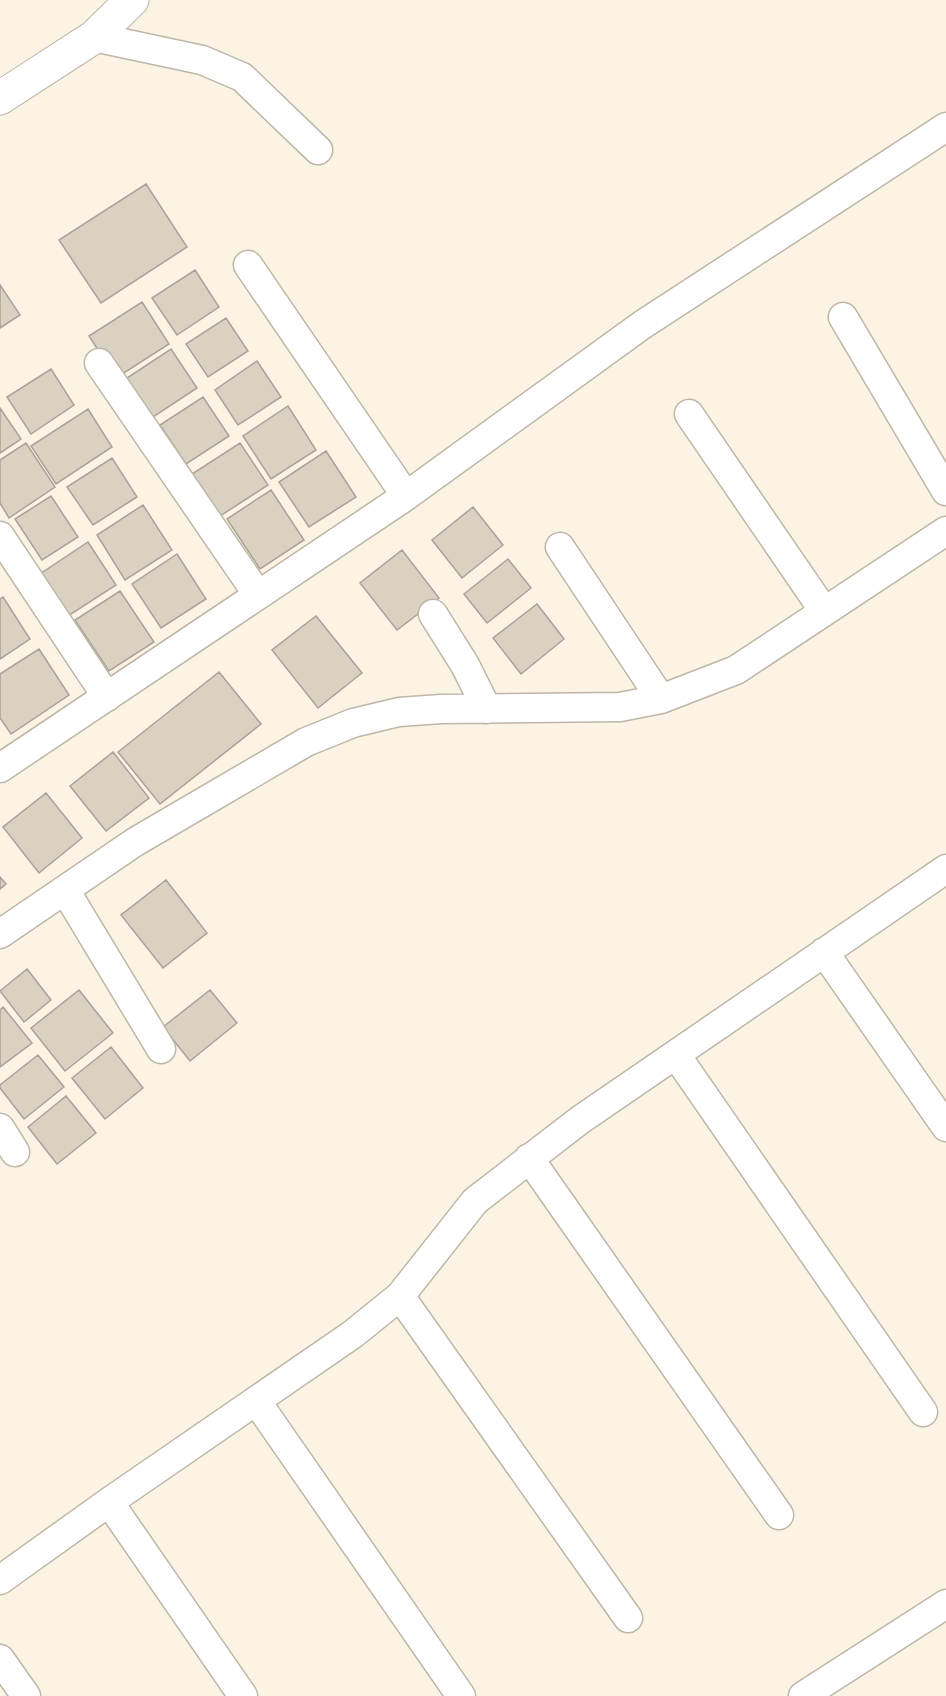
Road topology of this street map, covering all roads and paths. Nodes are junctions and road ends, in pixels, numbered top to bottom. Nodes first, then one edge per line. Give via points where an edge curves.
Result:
1 (132, 0) edge
2 (94, 38) junction
3 (0, 98) edge
4 (946, 127) edge
5 (318, 150) dead end
6 (248, 265) dead end
7 (843, 317) dead end
8 (99, 363) dead end
9 (689, 414) dead end
10 (946, 491) edge
11 (406, 496) junction
12 (946, 531) edge
13 (0, 536) edge
14 (560, 547) dead end
15 (258, 595) junction
16 (824, 611) junction
17 (433, 614) dead end
18 (107, 697) junction
19 (661, 699) junction
20 (487, 708) junction
21 (0, 768) edge
22 (946, 869) edge
23 (65, 890) junction
24 (0, 934) edge
25 (824, 952) junction
26 (161, 1049) dead end
27 (676, 1055) junction
28 (946, 1127) edge
29 (0, 1128) edge
30 (15, 1152) dead end
31 (529, 1158) junction
32 (400, 1296) junction
33 (257, 1402) junction
34 (923, 1412) dead end
35 (109, 1502) junction
36 (778, 1515) dead end
37 (0, 1580) edge
38 (946, 1604) edge
39 (628, 1618) dead end
40 (0, 1659) edge
41 (26, 1696) edge
42 (243, 1696) edge
43 (461, 1696) edge
44 (803, 1696) edge

1 - 2 street
2 - 3 street
2 - 5 street via 202,60 242,77
4 - 11 street via 642,325
6 - 11 street
7 - 10 street
8 - 15 street
9 - 16 street
11 - 15 street
12 - 16 street
13 - 18 street
14 - 19 street
15 - 18 street
16 - 19 street via 736,670
17 - 20 street
18 - 21 street
19 - 20 street via 620,707
20 - 23 street via 399,712 353,723 306,742 135,843
22 - 25 street
23 - 24 street
23 - 26 street
25 - 27 street
25 - 28 street
27 - 31 street
27 - 34 street
29 - 30 street
31 - 32 street via 475,1201
31 - 36 street
32 - 33 street
32 - 39 street
33 - 35 street
33 - 43 street
35 - 37 street
35 - 42 street
38 - 44 street
40 - 41 street

